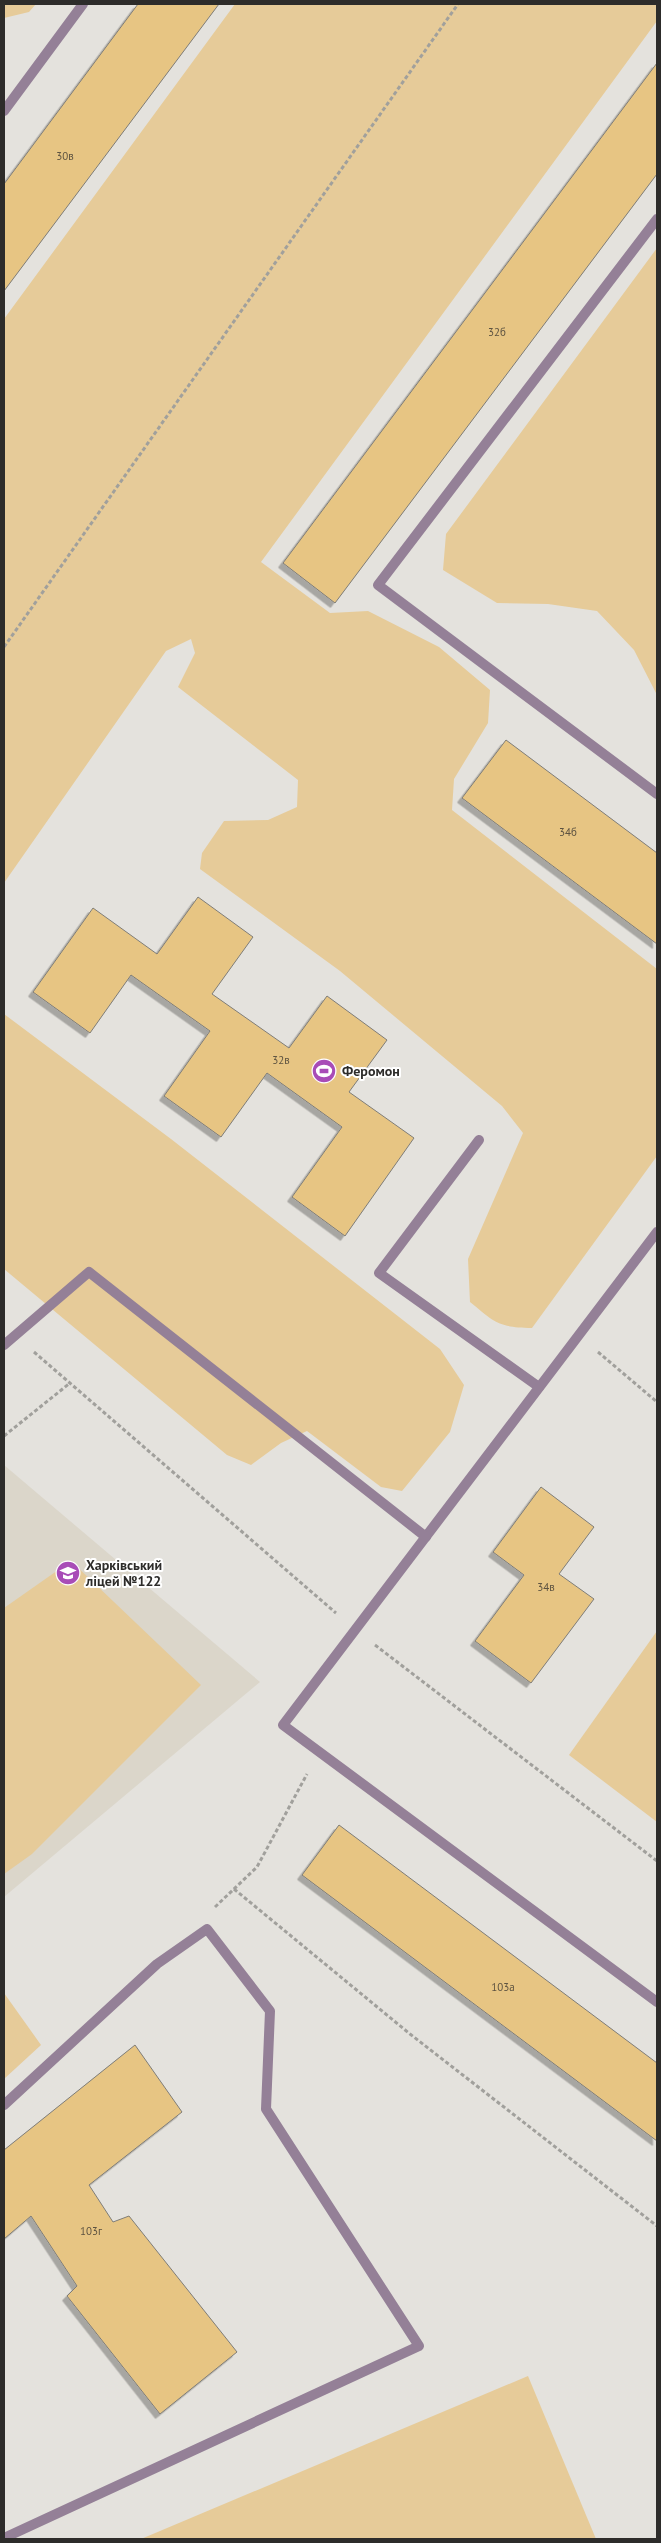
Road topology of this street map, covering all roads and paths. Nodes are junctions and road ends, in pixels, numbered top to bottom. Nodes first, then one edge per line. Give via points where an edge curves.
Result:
1 (83, 4) edge
2 (458, 4) edge
3 (4, 111) edge
4 (657, 219) edge
5 (4, 647) edge
6 (657, 794) edge
7 (478, 1140) dead end
8 (657, 1232) edge
9 (15, 1335) junction
10 (578, 1336) junction
11 (4, 1345) edge
12 (70, 1383) junction
13 (539, 1386) junction
14 (657, 1402) edge
15 (4, 1436) edge
16 (426, 1537) junction
17 (355, 1630) junction
18 (319, 1751) junction
19 (656, 1859) edge
20 (234, 1889) junction
21 (207, 1929) junction
22 (657, 2002) edge
23 (4, 2105) edge
24 (657, 2226) edge
25 (4, 2538) edge

1 - 3 lane
2 - 5 path
4 - 6 lane via 378,585
7 - 13 lane via 379,1273
8 - 10 lane
9 - 11 lane
9 - 12 path
9 - 16 lane via 89,1272
10 - 13 lane
10 - 14 path
12 - 15 path
12 - 17 path
13 - 16 lane
16 - 17 lane
17 - 18 lane via 283,1725
17 - 19 path
18 - 20 path via 257,1867
18 - 22 lane
20 - 21 path via 204,1918
20 - 24 path via 410,2034
21 - 23 lane via 157,1964
21 - 25 lane via 270,2011 266,2109 419,2346

